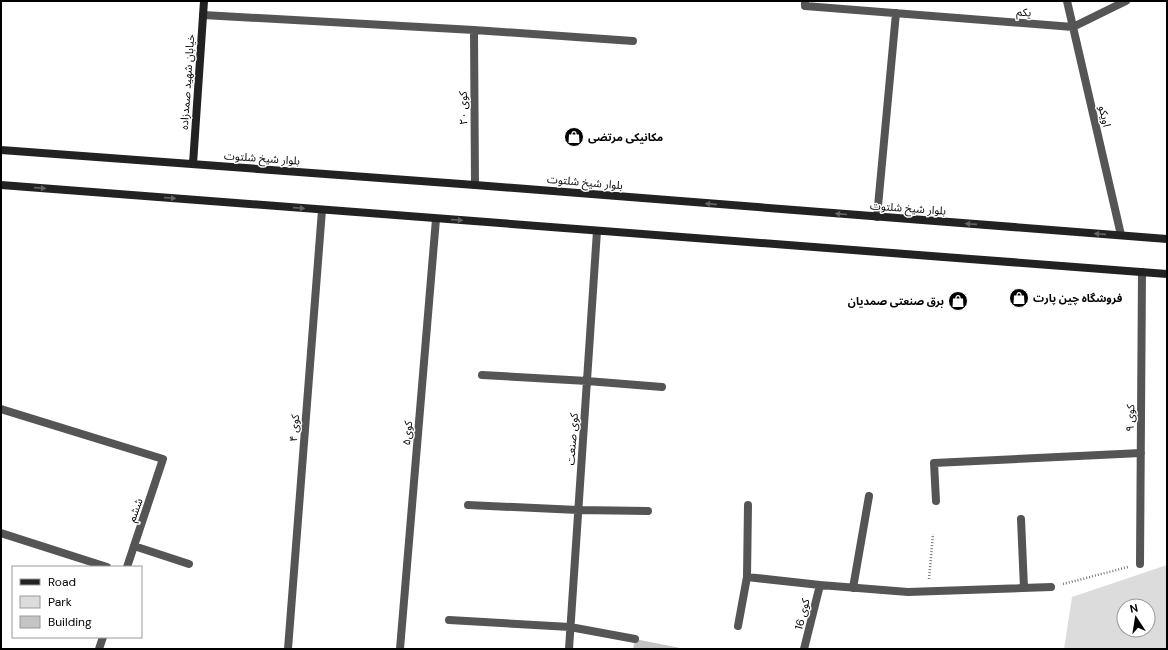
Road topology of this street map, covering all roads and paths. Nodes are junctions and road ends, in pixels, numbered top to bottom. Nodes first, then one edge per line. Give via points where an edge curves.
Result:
1 (204, 1) edge
2 (1067, 1) edge
3 (1126, 1) edge
4 (805, 4) edge
5 (896, 13) junction
6 (203, 16) junction
7 (1073, 27) junction
8 (474, 30) junction
9 (633, 41) dead end
10 (1, 150) edge
11 (193, 164) junction
12 (1, 185) edge
13 (475, 185) junction
14 (322, 210) junction
15 (878, 217) junction
16 (436, 219) junction
17 (596, 231) junction
18 (1121, 235) junction
19 (1167, 239) edge
20 (1142, 272) junction
21 (1167, 274) edge
22 (482, 375) dead end
23 (587, 381) junction
24 (662, 387) dead end
25 (1, 409) edge
26 (1140, 453) junction
27 (869, 496) dead end
28 (936, 501) dead end
29 (468, 505) dead end
30 (748, 506) dead end
31 (578, 510) junction
32 (648, 511) dead end
33 (1021, 520) dead end
34 (1, 533) edge
35 (933, 534) dead end
36 (134, 546) junction
37 (189, 564) dead end
38 (1140, 564) joint
39 (104, 566) edge
40 (127, 566) edge
41 (747, 577) junction
42 (820, 585) junction
43 (1051, 587) joint
44 (853, 588) junction
45 (1024, 588) junction
46 (928, 592) junction
47 (449, 620) dead end
48 (738, 626) dead end
49 (570, 627) junction
50 (104, 638) edge
51 (635, 639) dead end
52 (99, 649) edge
53 (288, 649) edge
54 (400, 649) edge
55 (569, 649) edge
56 (804, 649) edge

1 - 6 main road, خیابان شهید صمدزاده
2 - 7 street, اویکو
3 - 7 street
4 - 5 street, یکم
5 - 7 street, یکم
5 - 15 street
6 - 8 street
6 - 11 main road, خیابان شهید صمدزاده
7 - 18 street, اویکو
8 - 9 street
8 - 13 street, کوی ۲۰
10 - 11 main road, بلوار شیخ شلتوت
11 - 13 main road, بلوار شیخ شلتوت
12 -> 14 main road
15 -> 13 main road, بلوار شیخ شلتوت
14 - 16 main road
14 - 53 street, کوی ۴
18 -> 15 main road, بلوار شیخ شلتوت
16 -> 17 main road
16 - 54 street, کوی۵
17 - 20 main road
17 - 23 street, کوی صنعت
18 - 19 main road, بلوار شیخ شلتوت
20 - 21 main road
20 - 26 street, کوی ۹
22 - 23 street
23 - 24 street
23 - 31 street, کوی صنعت
25 - 36 street, ششم via 163,459
26 - 28 street via 934,463
26 - 38 street, کوی ۹
27 - 44 street
29 - 31 street
30 - 41 street
31 - 32 street
31 - 49 street, کوی صنعت
33 - 45 street
34 - 39 street
35 - 46 path
36 - 37 street
36 - 40 street, ششم
38 - 43 path
41 - 42 street
41 - 48 street
42 - 44 street
42 - 56 street, کوی 16
43 - 45 street
44 - 46 street
45 - 46 street
47 - 49 street
49 - 51 street
49 - 55 street, کوی صنعت
50 - 52 street

